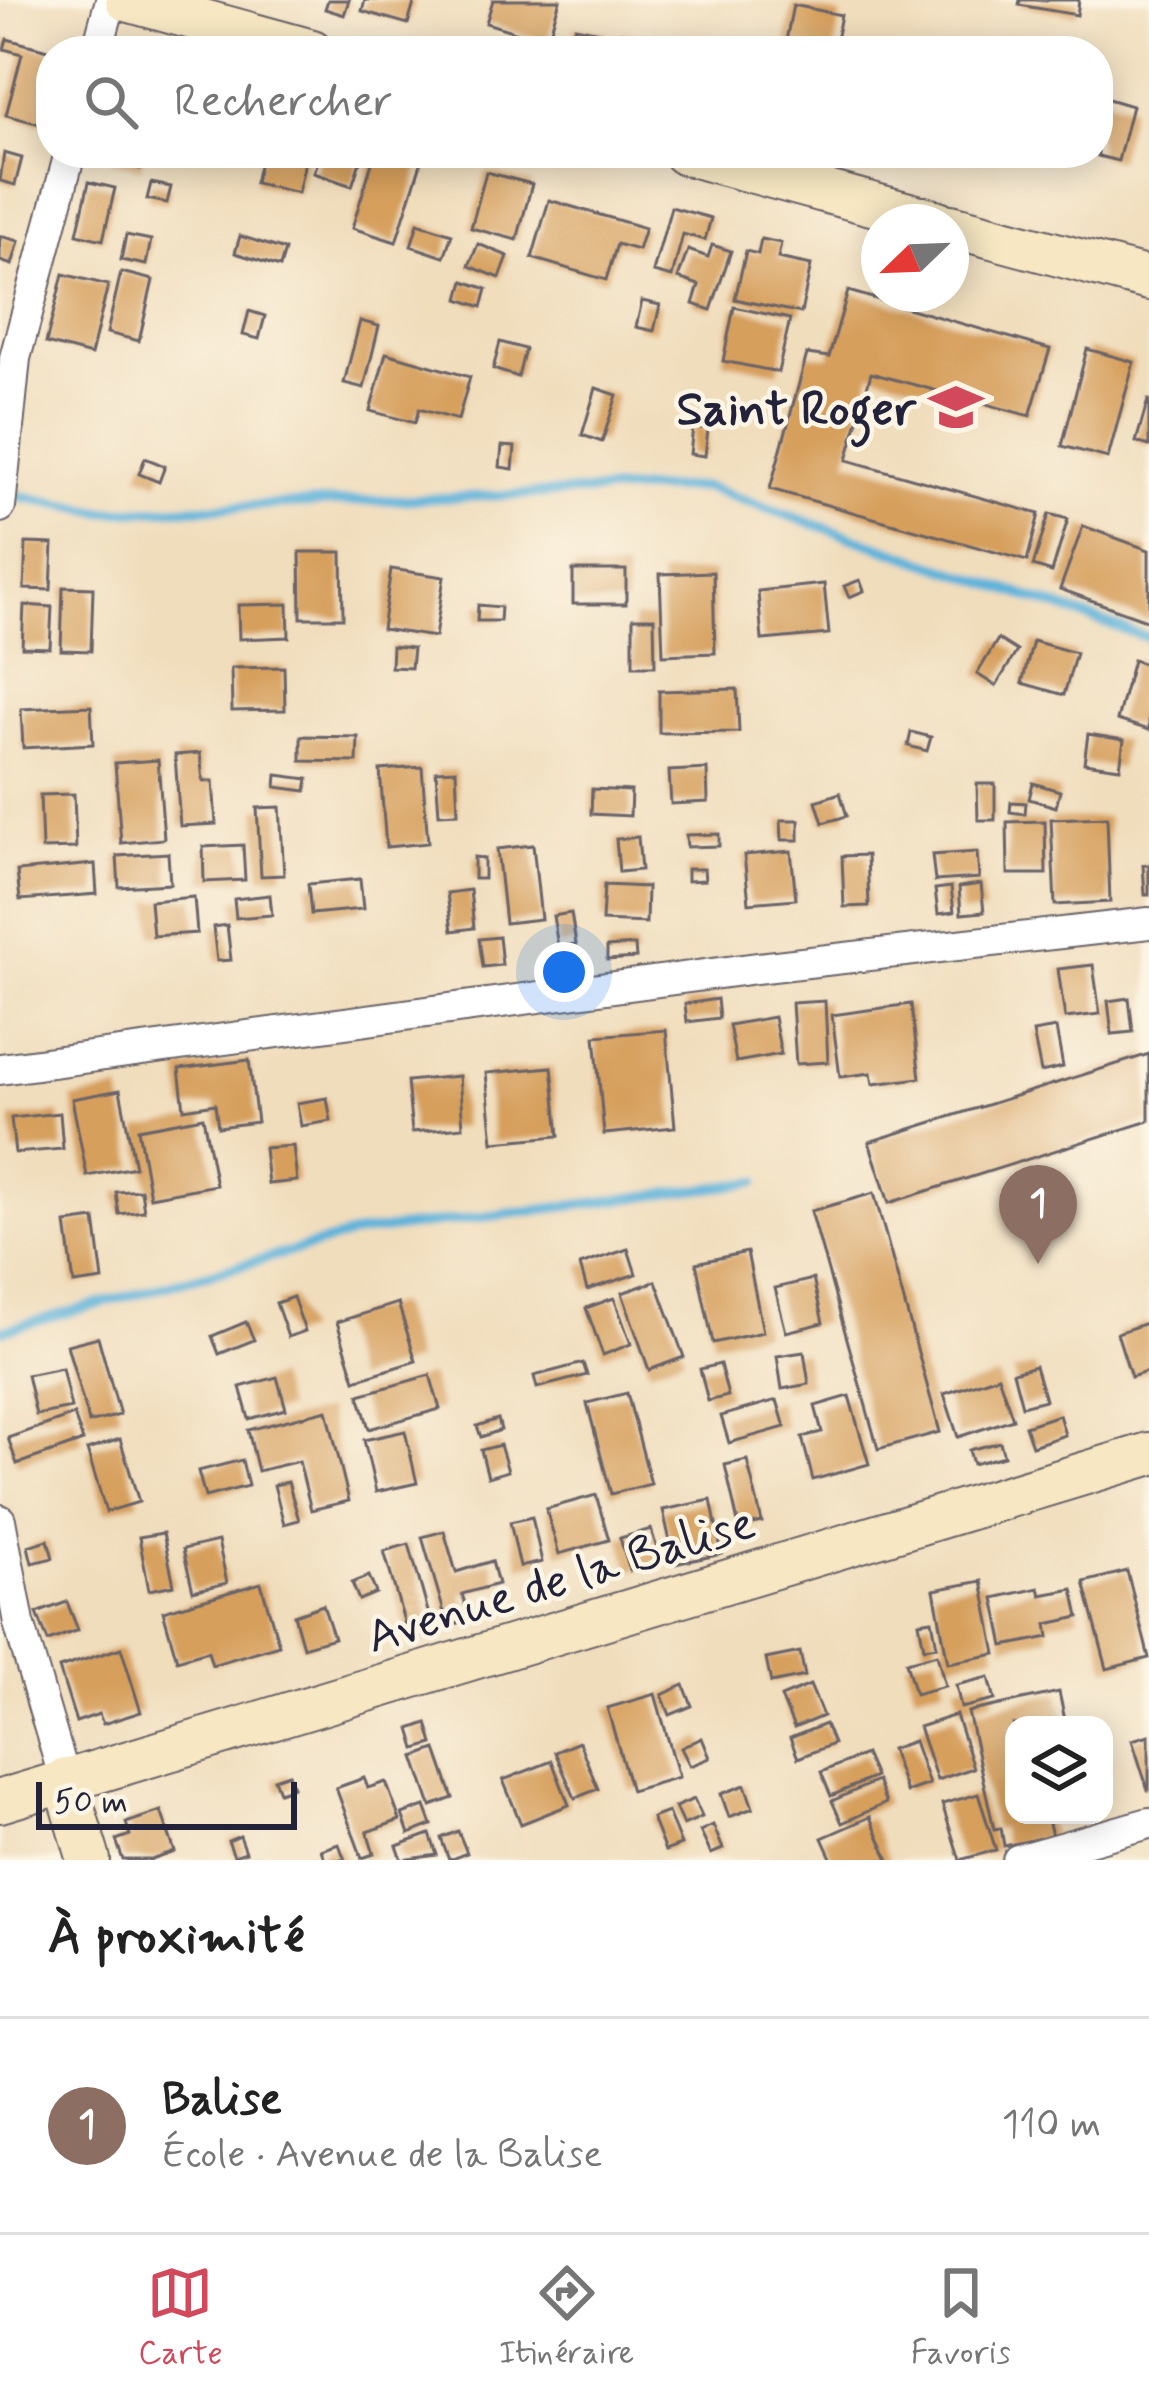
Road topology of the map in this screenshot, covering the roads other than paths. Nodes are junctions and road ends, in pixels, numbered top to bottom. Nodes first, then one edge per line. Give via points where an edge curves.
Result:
1 (111, 0) edge
2 (127, 0) edge
3 (101, 36) edge
4 (258, 36) edge
5 (65, 168) edge
6 (739, 168) edge
7 (872, 204) edge
8 (969, 231) edge
9 (1149, 279) edge
10 (8, 356) edge
11 (0, 507) edge
12 (1149, 923) edge
13 (0, 1069) edge
14 (1149, 1454) edge
15 (0, 1520) edge
16 (65, 1780) junction
17 (0, 1801) edge
18 (1149, 1823) edge
19 (89, 1860) edge
20 (1018, 1860) edge

1 - 3 street
2 - 4 street
5 - 10 street
6 - 7 street
8 - 9 street
10 - 11 street
12 - 13 street
14 - 16 street, Avenue de la Balise
15 - 16 street via 19,1623
16 - 17 street, Avenue de la Balise
16 - 19 street
18 - 20 street

